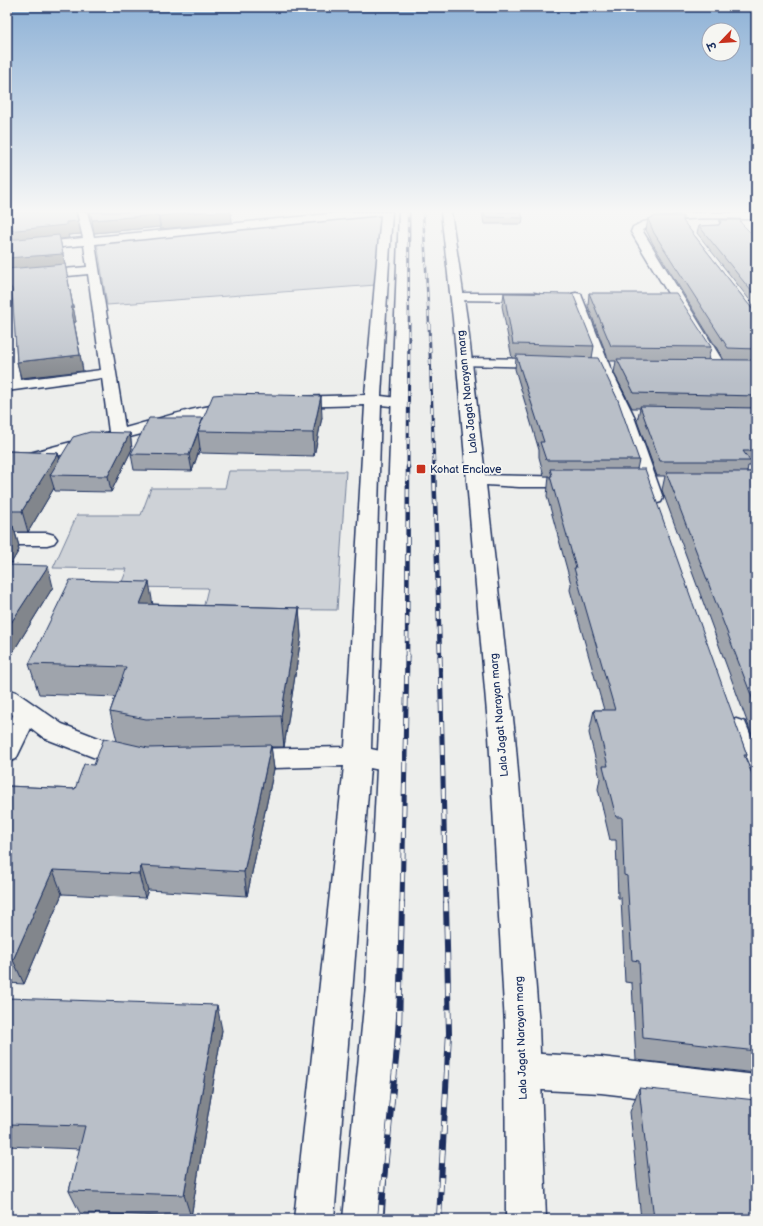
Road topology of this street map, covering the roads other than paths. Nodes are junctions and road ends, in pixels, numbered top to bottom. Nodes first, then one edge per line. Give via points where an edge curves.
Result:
1 (383, 269) edge
2 (403, 269) edge
3 (453, 269) edge
4 (660, 269) edge
5 (94, 270) joint
6 (7, 278) edge
7 (457, 297) junction
8 (544, 297) edge
9 (576, 297) edge
10 (662, 298) edge
11 (678, 298) junction
12 (7, 304) edge
13 (465, 366) junction
14 (558, 366) edge
15 (700, 367) edge
16 (109, 373) junction
17 (10, 386) edge
18 (373, 400) junction
19 (400, 402) junction
20 (275, 403) edge
21 (252, 406) edge
22 (118, 435) junction
23 (7, 464) edge
24 (476, 480) junction
25 (595, 482) edge
26 (659, 512) edge
27 (7, 539) edge
28 (47, 539) dead end
29 (17, 705) edge
30 (730, 712) edge
31 (7, 752) edge
32 (358, 756) junction
33 (224, 759) edge
34 (153, 761) edge
35 (390, 762) junction
36 (756, 786) edge
37 (523, 1071) junction
38 (756, 1093) edge
39 (314, 1219) edge
40 (363, 1219) edge
41 (526, 1219) edge

1 - 18 street
2 - 19 street
3 - 7 street, Lala Jagat Narayan marg
4 - 11 street
5 - 6 street
5 - 16 street
7 - 8 street
7 - 13 street, Lala Jagat Narayan marg
9 - 26 street via 604,367 632,414 648,482
10 - 11 street
11 - 15 street via 727,368
12 - 17 street
13 - 14 street
13 - 24 street, Lala Jagat Narayan marg
16 - 17 street
16 - 22 street
18 - 19 street
18 - 20 street
18 - 32 street
19 - 35 street
21 - 22 street via 213,410
22 - 23 street
24 - 25 street
24 - 37 street, Lala Jagat Narayan marg via 502,736
27 - 28 street
29 - 31 street
29 - 34 street via 53,731 102,750
30 - 36 street
32 - 33 street
32 - 35 street
32 - 39 street
35 - 40 street via 382,986
37 - 38 street via 602,1075
37 - 41 street, Lala Jagat Narayan marg

